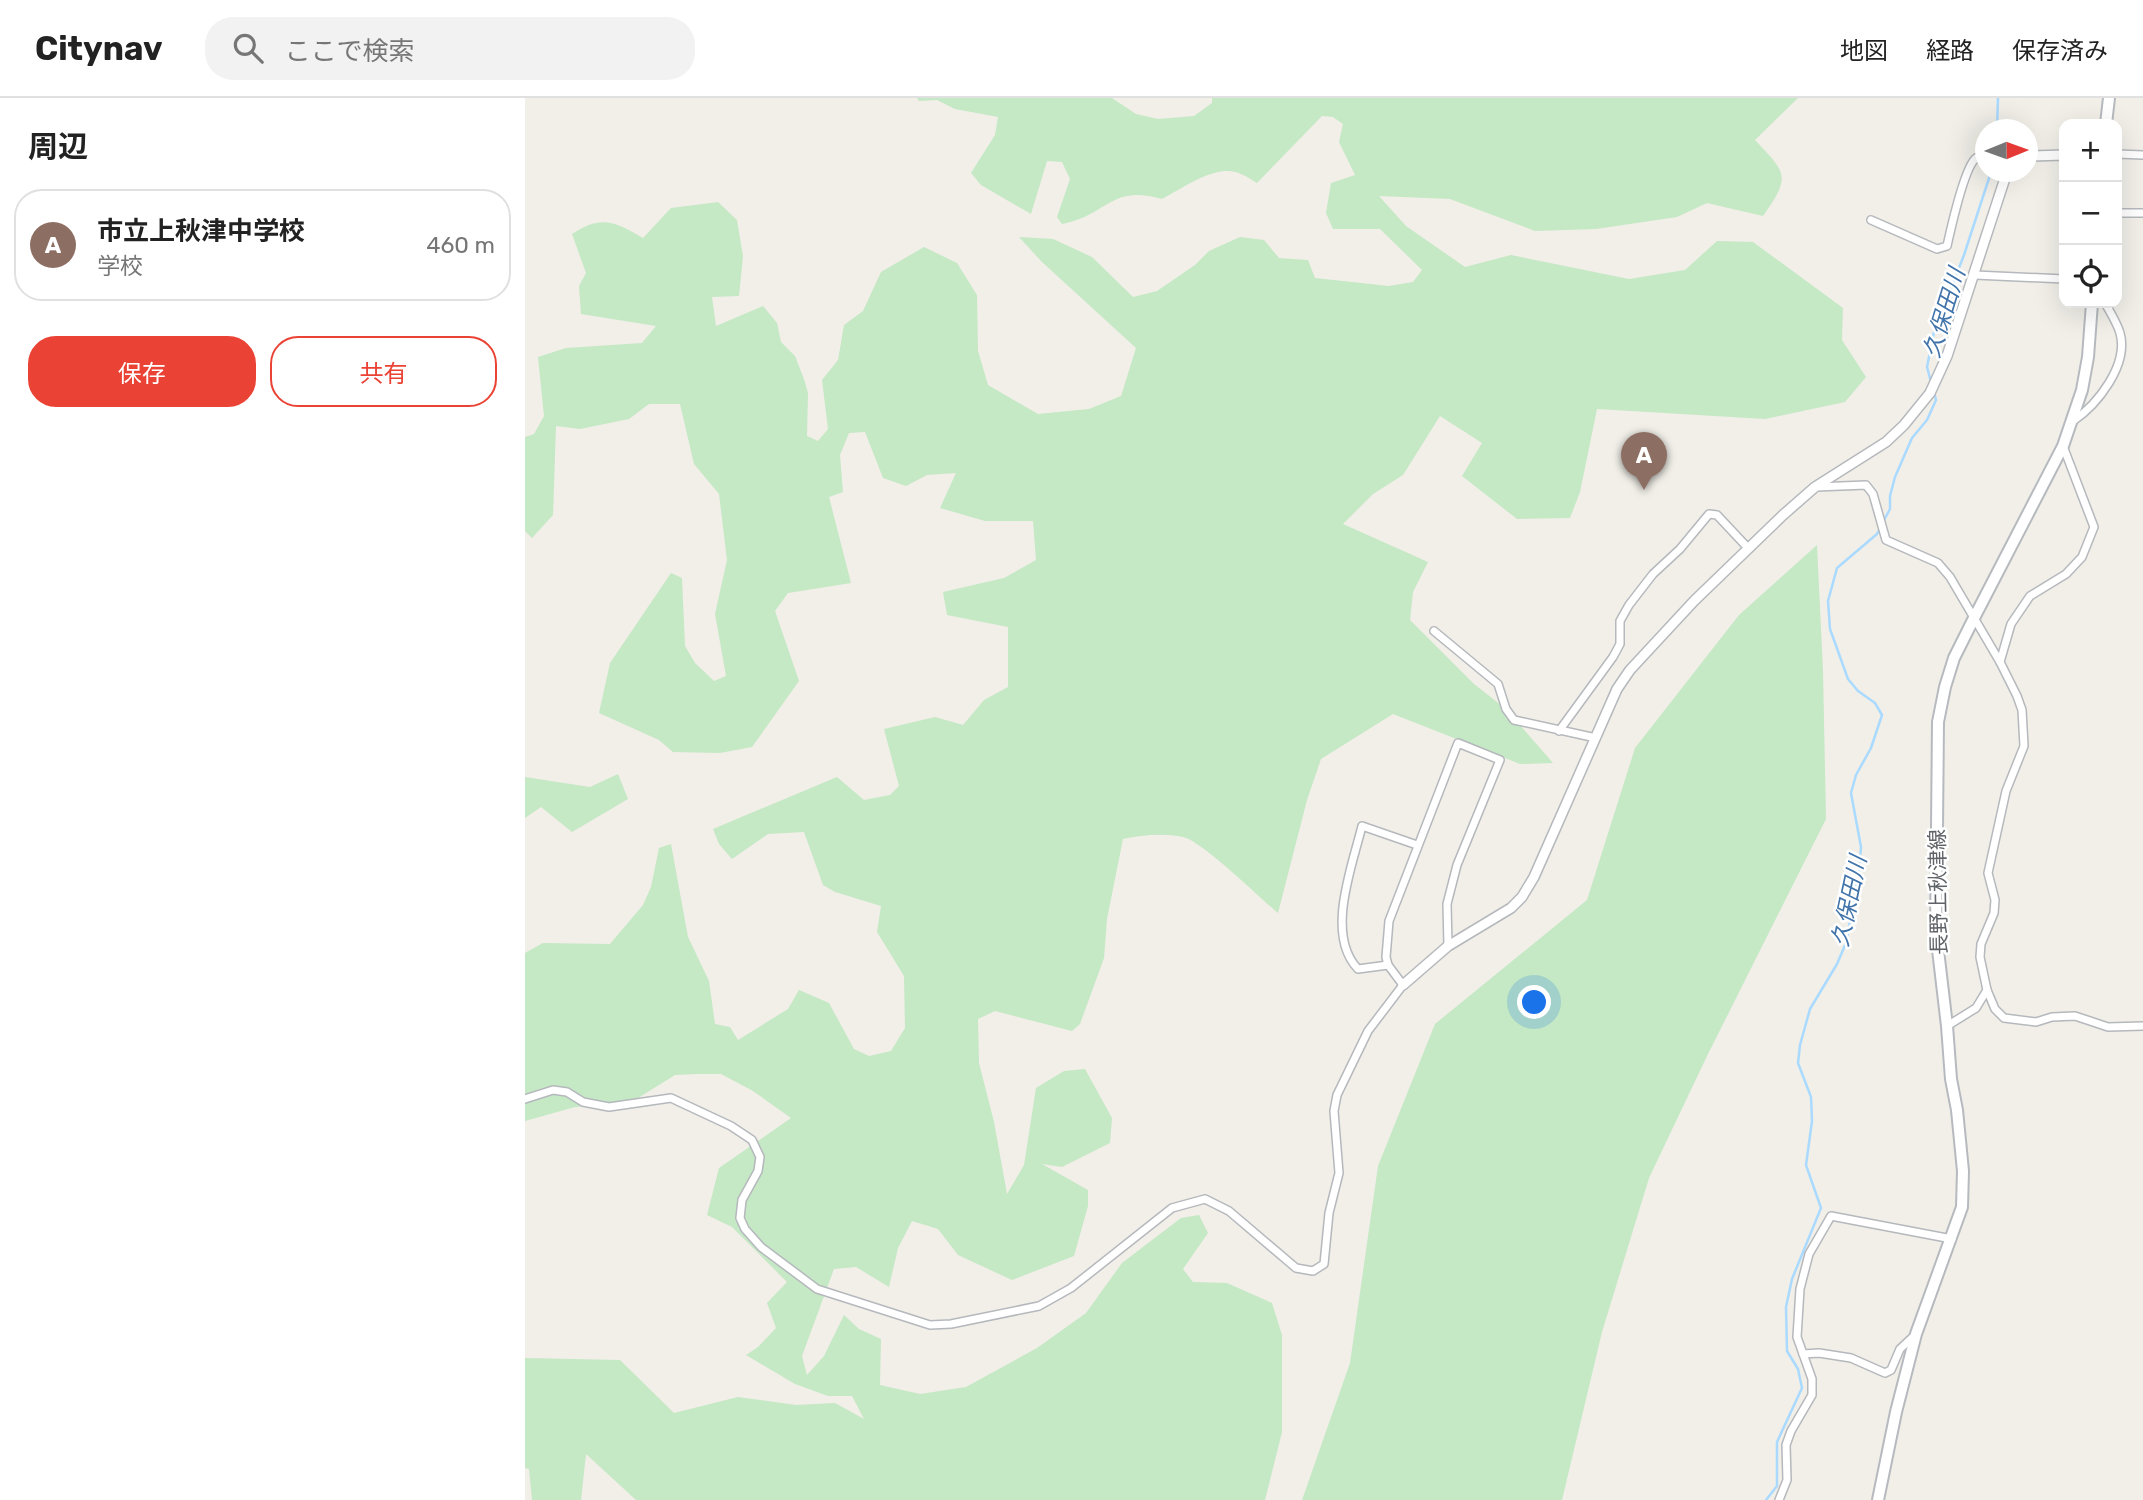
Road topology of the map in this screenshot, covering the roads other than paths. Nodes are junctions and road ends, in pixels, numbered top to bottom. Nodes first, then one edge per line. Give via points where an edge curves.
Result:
1 (2109, 98) edge
2 (2107, 119) edge
3 (2122, 154) edge
4 (2059, 155) edge
5 (2143, 155) edge
6 (2038, 156) edge
7 (1975, 159) edge
8 (2004, 182) edge
9 (2122, 213) edge
10 (2143, 214) edge
11 (1871, 220) dead end
12 (1975, 275) junction
13 (2059, 279) edge
14 (2092, 308) edge
15 (2108, 308) edge
16 (2072, 422) junction
17 (2063, 446) junction
18 (1815, 487) junction
19 (1748, 548) junction
20 (1974, 618) junction
21 (1434, 631) dead end
22 (2000, 662) junction
23 (1559, 731) junction
24 (1595, 738) junction
25 (1417, 845) junction
26 (1448, 946) junction
27 (1388, 965) junction
28 (1403, 985) junction
29 (1987, 990) junction
30 (2143, 1026) edge
31 (1947, 1027) junction
32 (525, 1099) edge
33 (1952, 1239) junction
34 (1916, 1334) junction
35 (1803, 1353) junction
36 (1779, 1500) edge
37 (1878, 1500) edge

1 - 2 main road
3 - 5 street
4 - 6 street
7 - 11 street via 1962,188 1947,246 1937,249
8 - 12 street
9 - 10 street
12 - 13 street
12 - 18 street via 1930,393 1885,442
14 - 16 main road, 長野上秋津線 via 2088,358
15 - 16 street via 2120,333 2116,371 2087,411
16 - 17 main road, 長野上秋津線
17 - 20 main road, 長野上秋津線
17 - 22 street via 2094,527 2082,557 2066,574 2030,596 2011,624
18 - 19 street
18 - 20 street via 1866,485 1873,494 1886,540 1938,563
19 - 23 street via 1717,515 1709,514 1629,605 1620,621 1620,644 1613,657
19 - 24 street via 1630,670
20 - 22 street
20 - 31 main road, 長野上秋津線 via 1954,658 1938,722 1935,933
21 - 23 street via 1498,684 1514,720
22 - 29 street via 2022,710 2024,746 2006,790 1988,873 1994,913 1980,957
23 - 24 street
24 - 26 street via 1522,897
25 - 26 street via 1458,743 1500,760 1457,865 1447,904
25 - 27 street via 1389,921
25 - 27 street via 1362,826 1341,926 1343,945 1358,969
26 - 28 street
27 - 28 street
28 - 32 street via 1368,1031 1337,1096 1339,1174 1321,1267 1313,1271 1296,1268 1229,1212 1205,1199 1172,1208 1071,1288 1039,1306 951,1324 930,1325 817,1289 761,1247 740,1218 742,1200 758,1171 760,1157 752,1140 731,1126 671,1098 609,1107 553,1090
29 - 30 street via 2004,1018 2036,1022 2075,1016 2108,1027
29 - 31 street via 1976,1008
31 - 33 main road, 長野上秋津線 via 1963,1171 1962,1207
33 - 34 main road, 長野上秋津線
33 - 35 street via 1831,1216 1809,1254 1800,1289 1797,1337
34 - 35 street via 1885,1373 1851,1358
34 - 37 main road, 長野上秋津線
35 - 36 street via 1812,1395 1786,1446 1787,1480

